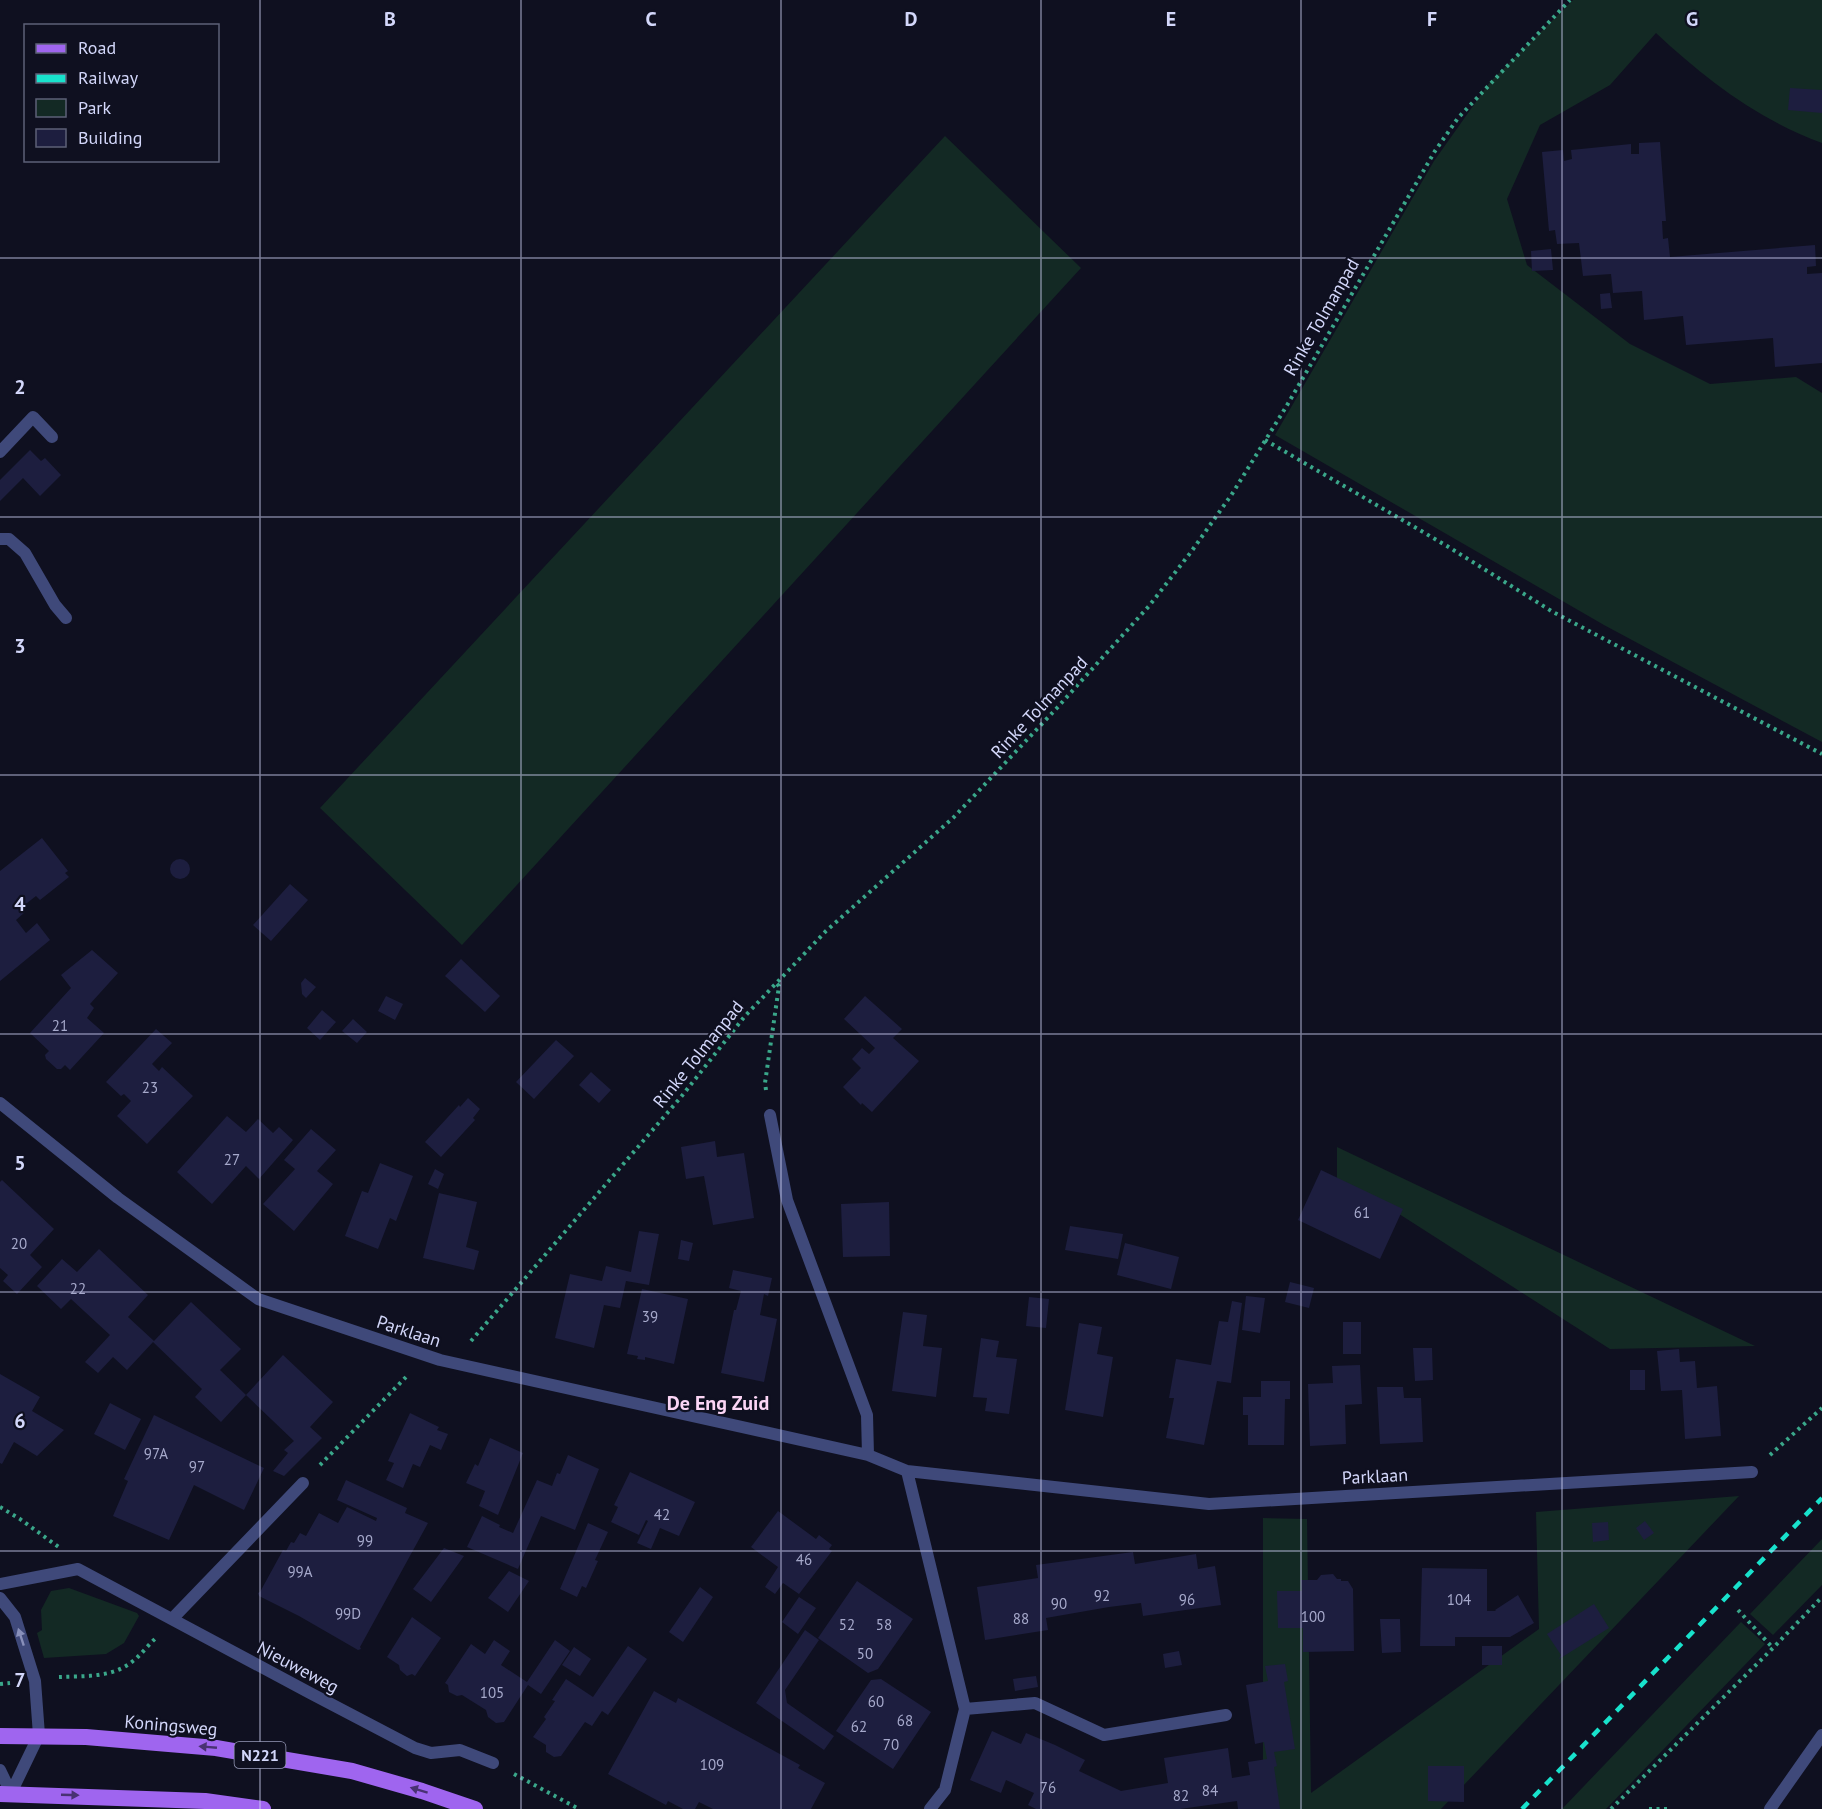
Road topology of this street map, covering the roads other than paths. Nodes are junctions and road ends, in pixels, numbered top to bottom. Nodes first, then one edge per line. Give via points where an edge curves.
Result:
1 (52, 437) dead end
2 (0, 453) edge
3 (0, 539) edge
4 (66, 618) dead end
5 (0, 1103) edge
6 (770, 1115) road end
7 (868, 1455) junction
8 (907, 1471) junction
9 (1752, 1472) road end
10 (303, 1484) road end
11 (0, 1584) edge
12 (0, 1599) edge
13 (172, 1619) junction
14 (965, 1709) junction
15 (1226, 1715) dead end
16 (39, 1735) junction
17 (1822, 1735) edge
18 (0, 1736) edge
19 (493, 1763) road end
20 (0, 1770) edge
21 (6, 1793) edge
22 (263, 1809) edge
23 (475, 1809) edge
24 (930, 1809) edge
25 (1770, 1809) edge

1 - 2 street via 33,417
3 - 4 street via 9,539 25,553
5 - 7 street, Parklaan via 118,1198 258,1299 440,1360
6 - 7 street via 787,1200 867,1416
7 - 8 street, Parklaan
8 - 9 street, Parklaan via 1209,1504
8 - 14 street
10 - 13 street
11 - 13 street, Nieuweweg via 78,1569
16 -> 12 street via 35,1681 15,1617
13 - 19 street, Nieuweweg via 415,1748 431,1753 460,1750
14 - 15 street via 1035,1703 1104,1735
14 - 24 street via 945,1790
16 - 18 main road, Koningsweg / N221
16 - 21 street
23 -> 16 main road, Koningsweg / N221 via 352,1771 279,1758 216,1748
17 - 25 street
20 - 21 street
21 -> 22 main road via 193,1800

